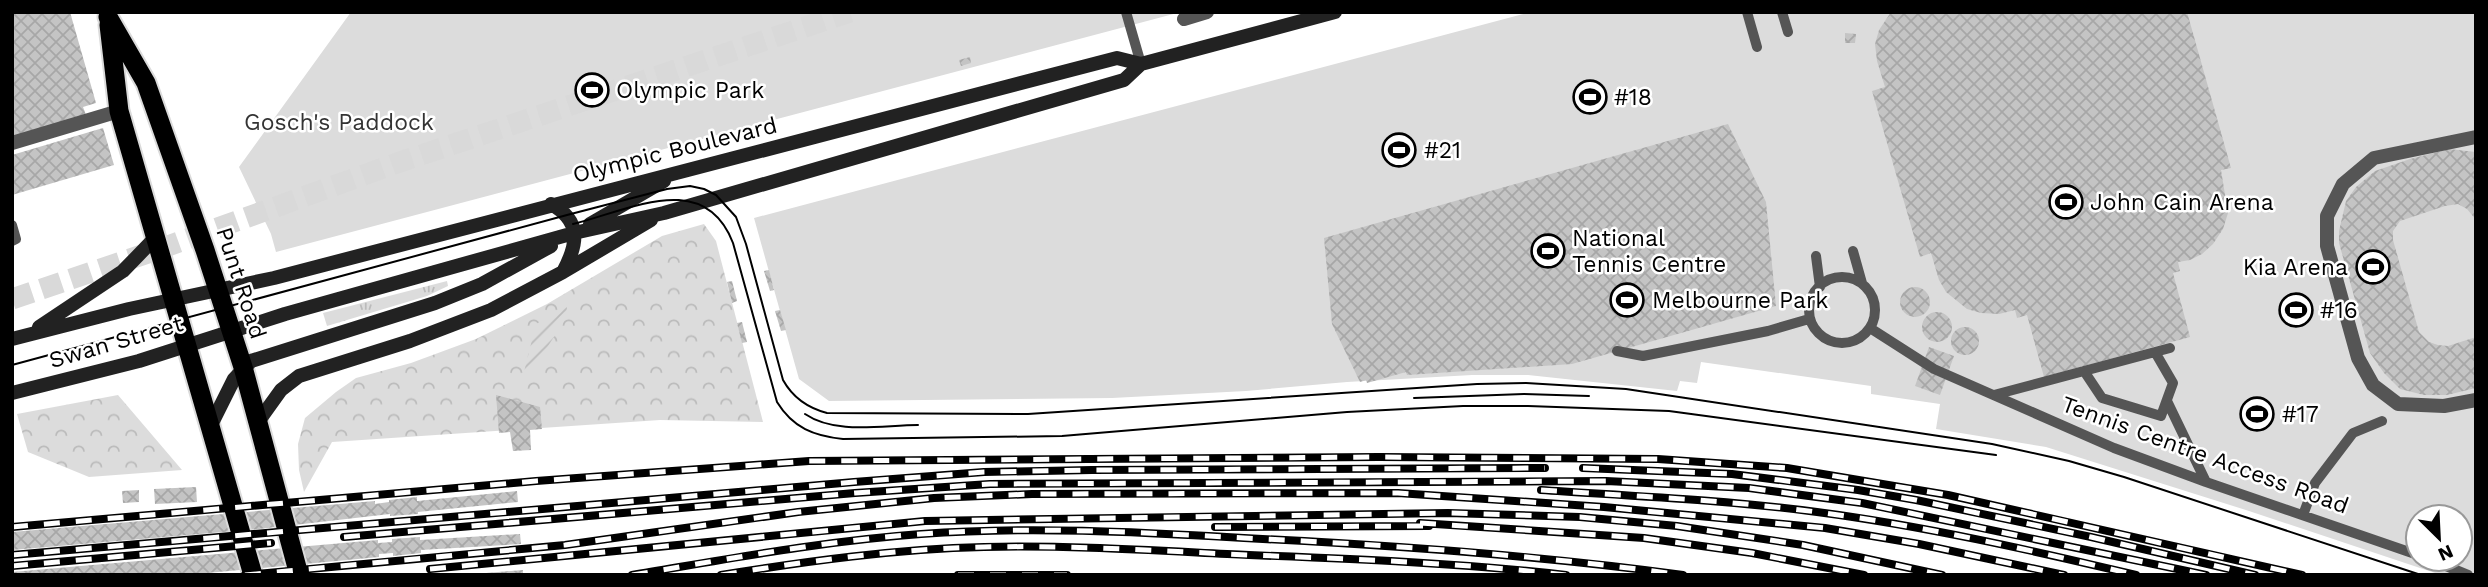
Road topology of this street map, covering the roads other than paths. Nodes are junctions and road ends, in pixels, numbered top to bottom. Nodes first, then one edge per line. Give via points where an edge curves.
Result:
1 (1126, 12) edge
2 (1207, 12) edge
3 (1335, 12) edge
4 (1747, 12) edge
5 (1783, 12) edge
6 (107, 15) edge
7 (1184, 19) dead end
8 (1788, 32) dead end
9 (1757, 47) dead end
10 (1141, 64) junction
11 (119, 111) junction
12 (2476, 137) edge
13 (12, 143) edge
14 (677, 174) junction
15 (551, 204) junction
16 (664, 213) junction
17 (12, 225) edge
18 (574, 233) junction
19 (157, 236) junction
20 (12, 240) edge
21 (1853, 251) dead end
22 (1816, 256) dead end
23 (563, 272) junction
24 (1862, 283) junction
25 (1820, 286) junction
26 (219, 291) junction
27 (174, 300) junction
28 (1808, 319) junction
29 (1870, 328) junction
30 (232, 331) junction
31 (14, 338) edge
32 (186, 346) junction
33 (2169, 348) dead end
34 (1617, 351) dead end
35 (2155, 352) junction
36 (243, 367) junction
37 (2084, 371) junction
38 (12, 393) edge
39 (1994, 395) junction
40 (2476, 400) edge
41 (2166, 401) junction
42 (2382, 421) dead end
43 (258, 422) junction
44 (210, 427) junction
45 (2206, 482) junction
46 (2303, 515) junction
47 (2404, 550) edge
48 (253, 575) edge
49 (299, 575) edge

1 - 10 lane
2 - 7 street
3 - 10 main road, Olympic Boulevard
4 - 9 lane
5 - 8 lane
6 - 11 highway, Punt Road
6 - 26 highway, Punt Road via 146,83
10 - 14 main road, Olympic Boulevard via 1117,58
10 - 16 main road, Olympic Boulevard via 1124,80
11 - 13 street
11 - 19 highway, Punt Road
12 - 40 street via 2374,158 2343,184 2327,216 2327,247 2358,358 2373,385 2398,404 2444,406
14 - 15 main road, Olympic Boulevard
14 - 18 main road
15 - 18 main road via 568,215
15 - 26 main road, Olympic Boulevard
16 - 18 main road, Olympic Boulevard
16 - 23 main road
17 - 20 lane via 16,239
18 - 23 main road via 573,250
18 - 30 main road, Olympic Boulevard
18 - 36 main road via 444,300 262,355
19 - 27 highway, Punt Road
19 - 31 main road via 123,271 54,319
21 - 24 lane
22 - 25 lane
23 - 43 main road via 469,319 299,376 281,390
24 - 25 lane via 1843,276
24 - 29 lane via 1875,309
25 - 28 lane via 1810,298
26 - 27 main road, Swan Street
26 - 30 highway, Punt Road
27 - 31 main road, Swan Street
27 - 32 highway, Punt Road
28 - 29 lane via 1830,342 1852,342
28 - 34 lane via 1643,356
29 - 39 lane, Tennis Centre Access Road via 1934,369
30 - 32 main road, Swan Street
30 - 36 highway, Punt Road
32 - 38 main road, Swan Street
32 - 44 highway, Punt Road
33 - 35 lane
35 - 37 lane
35 - 41 lane via 2173,383
36 - 43 highway, Punt Road
36 - 44 main road
37 - 39 lane
37 - 41 lane via 2102,398 2161,416
39 - 45 lane, Tennis Centre Access Road
41 - 45 lane
42 - 46 lane via 2353,433 2315,483
43 - 49 highway, Punt Road
44 - 48 highway, Punt Road
45 - 46 lane, Tennis Centre Access Road
46 - 47 lane, Tennis Centre Access Road

